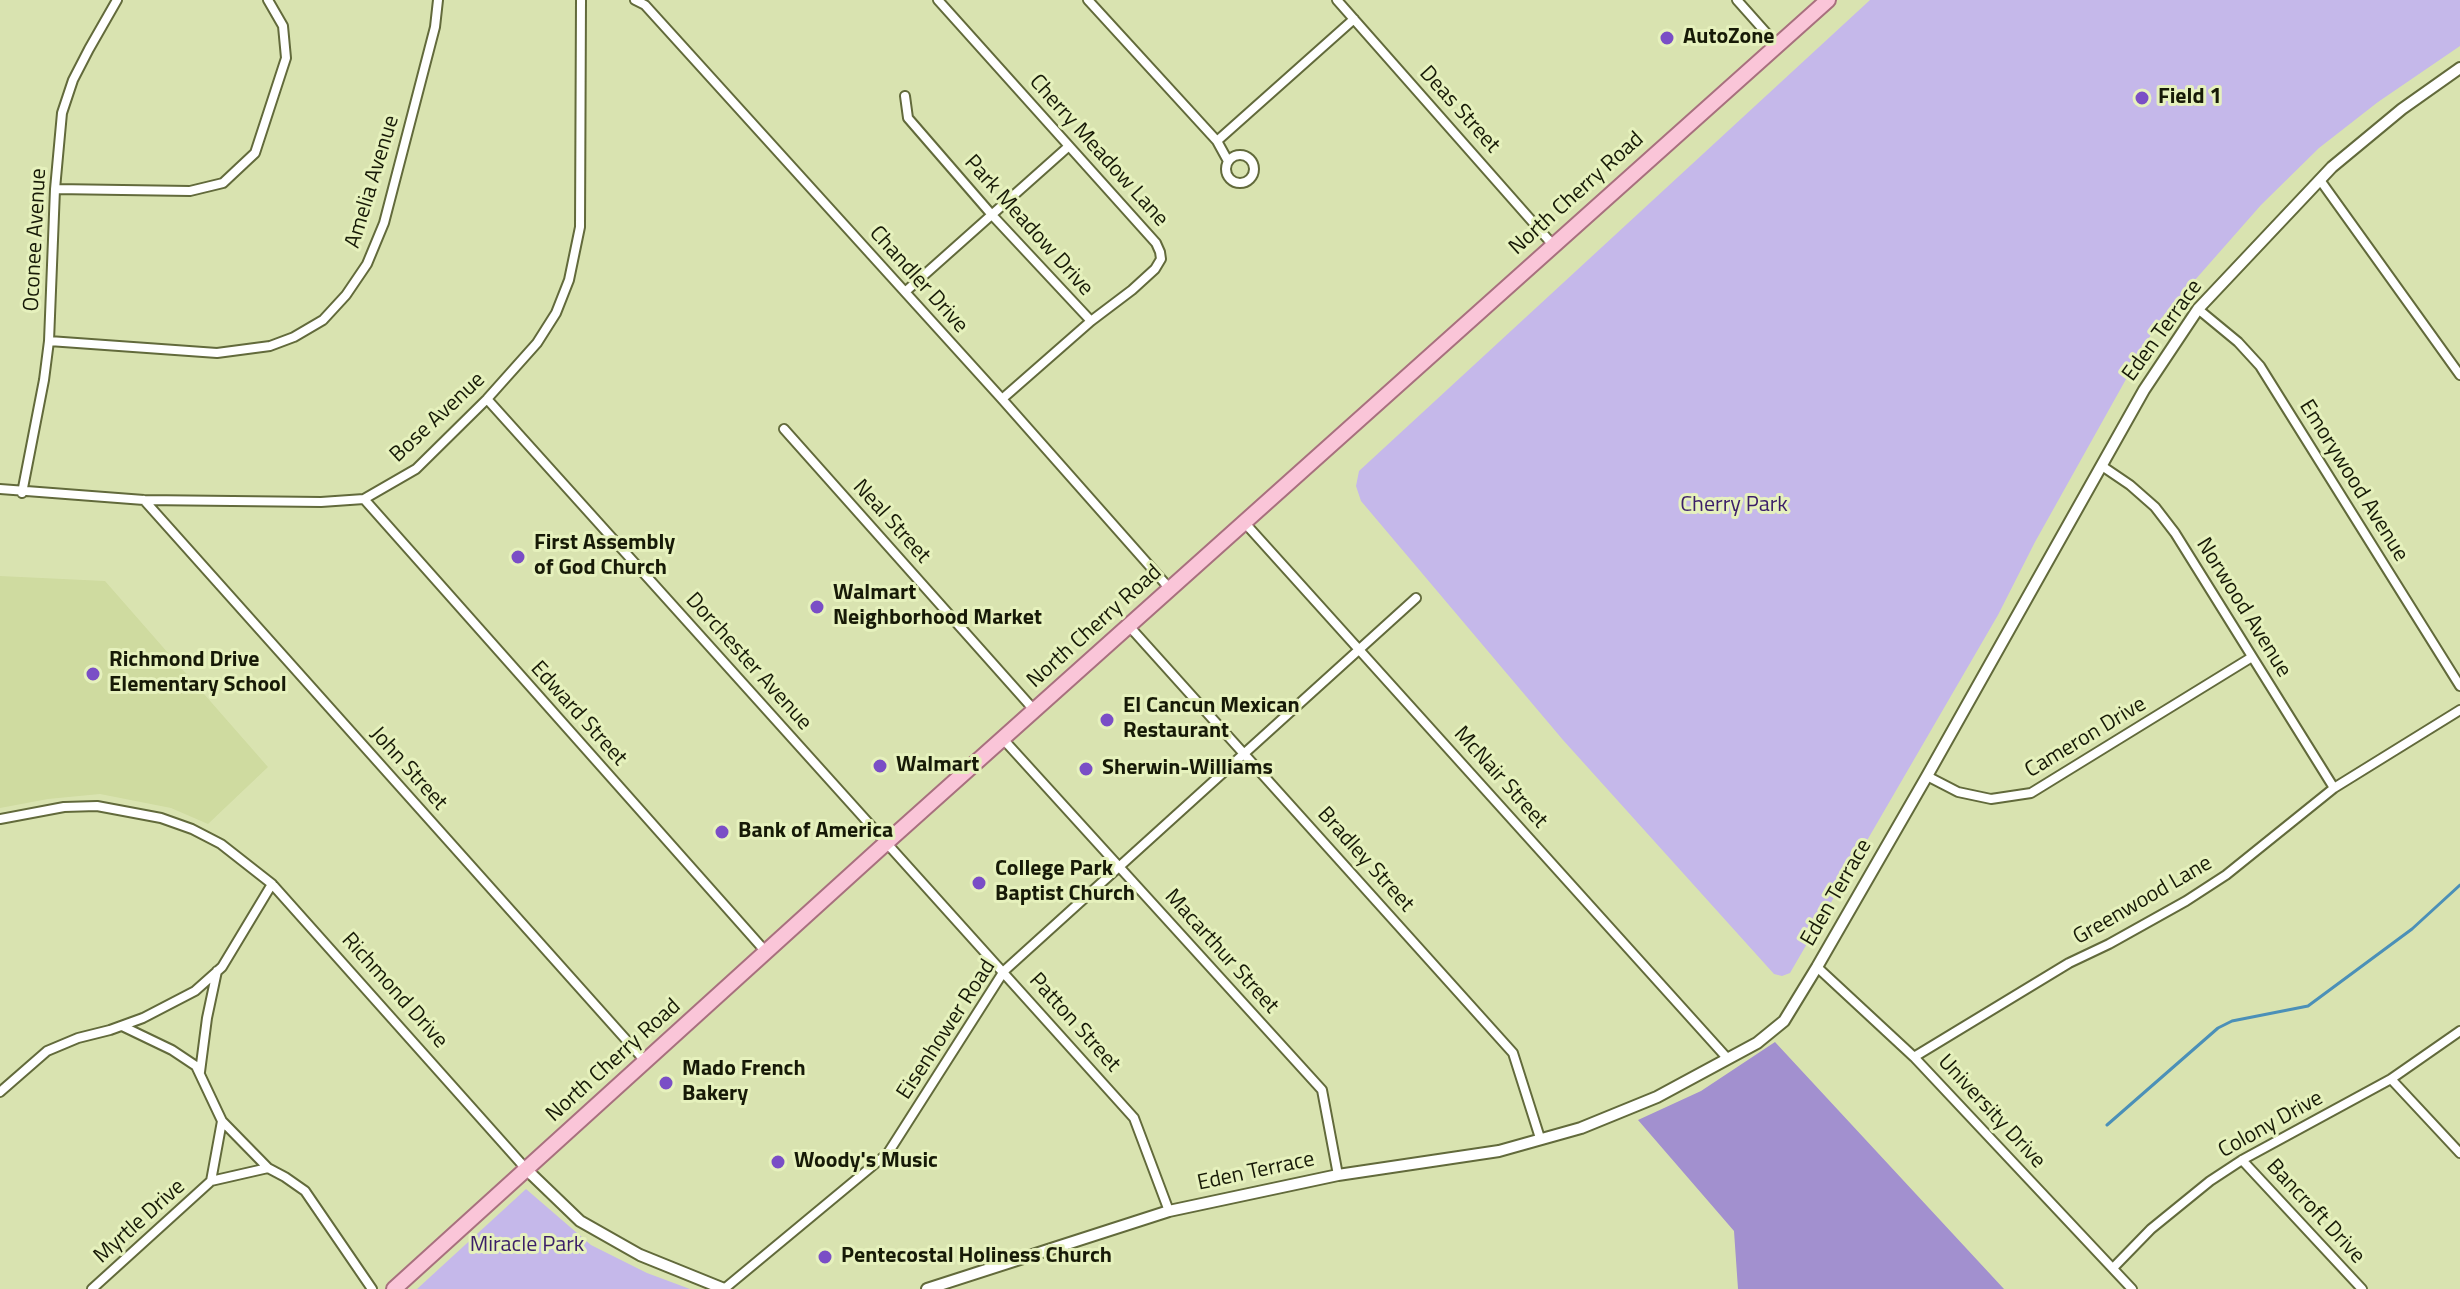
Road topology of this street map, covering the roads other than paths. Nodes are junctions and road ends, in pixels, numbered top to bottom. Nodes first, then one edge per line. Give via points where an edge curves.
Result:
1 (117, 0) edge
2 (268, 0) edge
3 (438, 0) edge
4 (581, 0) edge
5 (635, 0) edge
6 (938, 0) edge
7 (1088, 0) edge
8 (1337, 0) edge
9 (1737, 0) edge
10 (1828, 0) edge
11 (1354, 19) junction
12 (1777, 45) junction
13 (2460, 68) edge
14 (905, 96) dead end
15 (1217, 141) junction
16 (1069, 146) junction
17 (1228, 161) dead end
18 (2320, 180) junction
19 (55, 189) junction
20 (992, 215) junction
21 (1553, 245) junction
22 (905, 292) junction
23 (2198, 309) junction
24 (1091, 321) junction
25 (49, 341) junction
26 (2460, 375) edge
27 (487, 399) junction
28 (1002, 399) junction
29 (784, 429) dead end
30 (2102, 466) junction
31 (0, 489) edge
32 (22, 493) junction
33 (364, 499) junction
34 (144, 500) junction
35 (1244, 522) junction
36 (1170, 589) junction
37 (1416, 598) dead end
38 (1129, 626) junction
39 (1359, 649) junction
40 (2252, 657) junction
41 (2460, 686) edge
42 (2460, 710) edge
43 (1035, 711) junction
44 (1003, 739) junction
45 (1243, 752) junction
46 (1927, 776) junction
47 (2334, 788) junction
48 (0, 819) edge
49 (887, 842) junction
50 (1119, 865) junction
51 (272, 884) junction
52 (766, 953) junction
53 (1817, 967) junction
54 (217, 971) junction
55 (1004, 971) junction
56 (122, 1026) junction
57 (2460, 1031) edge
58 (1914, 1057) junction
59 (1728, 1059) junction
60 (646, 1062) junction
61 (200, 1073) junction
62 (2391, 1079) junction
63 (0, 1092) edge
64 (222, 1121) junction
65 (1540, 1138) junction
66 (2460, 1153) edge
67 (2242, 1160) junction
68 (268, 1168) junction
69 (527, 1170) junction
70 (1338, 1175) junction
71 (211, 1181) junction
72 (1169, 1211) junction
73 (2113, 1268) junction
74 (92, 1289) edge
75 (372, 1289) edge
76 (394, 1289) edge
77 (724, 1289) edge
78 (927, 1289) edge
79 (2132, 1289) edge
80 (2362, 1289) edge

1 - 19 street, Oconee Avenue via 83,59 62,113
2 - 19 street via 283,26 286,58 255,153 223,183 190,191
3 - 25 street, Amelia Avenue via 384,223 367,264 323,320 270,346 217,353
4 - 27 street, Bose Avenue via 580,227 569,280 537,343
5 - 22 street, Chandler Drive
6 - 16 street, Cherry Meadow Lane
7 - 15 street
8 - 11 street, Deas Street
9 - 12 street
10 - 12 main road, North Cherry Road
11 - 15 street
11 - 21 street, Deas Street
12 - 21 main road, North Cherry Road
13 - 18 street, Eden Terrace via 2366,137
14 - 20 street, Park Meadow Drive via 908,118
15 - 17 street
16 - 20 street
16 - 24 street, Cherry Meadow Lane via 1161,255 1155,269
18 - 23 street, Eden Terrace
18 - 26 street
19 - 25 street, Oconee Avenue
20 - 22 street
20 - 24 street, Park Meadow Drive
21 - 35 main road, North Cherry Road
22 - 28 street, Chandler Drive
23 - 30 street, Eden Terrace
23 - 41 street, Emorywood Avenue via 2260,366
24 - 28 street, Park Meadow Drive
25 - 32 street, Oconee Avenue
27 - 33 street, Bose Avenue via 416,469
27 - 49 street, Dorchester Avenue
28 - 36 street, Chandler Drive
29 - 43 street, Neal Street
30 - 40 street, Norwood Avenue via 2155,507
30 - 46 street, Eden Terrace
31 - 32 street, Bose Avenue
32 - 34 street, Bose Avenue
33 - 34 street, Bose Avenue
33 - 52 street, Edward Street
34 - 60 street, John Street
35 - 36 main road, North Cherry Road
35 - 39 street, McNair Street
36 - 38 main road, North Cherry Road
37 - 39 street, Eisenhower Road
38 - 43 main road, North Cherry Road
38 - 45 street, Bradley Street
39 - 45 street, Eisenhower Road
39 - 59 street, McNair Street
40 - 46 street, Cameron Drive via 2031,793 1991,799 1958,792
40 - 47 street, Norwood Avenue
42 - 47 street, Greenwood Lane
43 - 44 main road, North Cherry Road
44 - 49 main road, North Cherry Road
44 - 50 street, Macarthur Street
45 - 50 street, Eisenhower Road
45 - 65 street, Bradley Street via 1513,1053
46 - 53 street, Eden Terrace
47 - 58 street, Greenwood Lane via 2186,901 2069,963
48 - 51 street, Richmond Drive via 97,806 151,815 221,844
49 - 52 main road, North Cherry Road
49 - 55 street, Patton Street
50 - 55 street, Eisenhower Road
50 - 70 street, Macarthur Street via 1322,1090
51 - 54 street
51 - 69 street, Richmond Drive
52 - 60 main road, North Cherry Road
53 - 58 street, University Drive
53 - 59 street, Eden Terrace via 1784,1021
54 - 56 street via 195,991
54 - 61 street
55 - 72 street, Patton Street via 1134,1118
55 - 77 street, Eisenhower Road via 888,1153
56 - 61 street via 172,1050
56 - 63 street via 47,1051
57 - 62 street, Colony Drive
58 - 73 street, University Drive
59 - 65 street, Eden Terrace via 1619,1113
60 - 69 main road, North Cherry Road
61 - 64 street
62 - 66 street
62 - 67 street, Colony Drive
64 - 68 street
64 - 71 street
65 - 70 street, Eden Terrace via 1499,1151
67 - 73 street, Colony Drive via 2180,1204
67 - 80 street, Bancroft Drive
68 - 71 street
68 - 75 street via 305,1191
69 - 76 main road, North Cherry Road
69 - 77 street, Richmond Drive via 580,1221 640,1255
70 - 72 street, Eden Terrace
71 - 74 street, Myrtle Drive
72 - 78 street, Eden Terrace
73 - 79 street, University Drive

